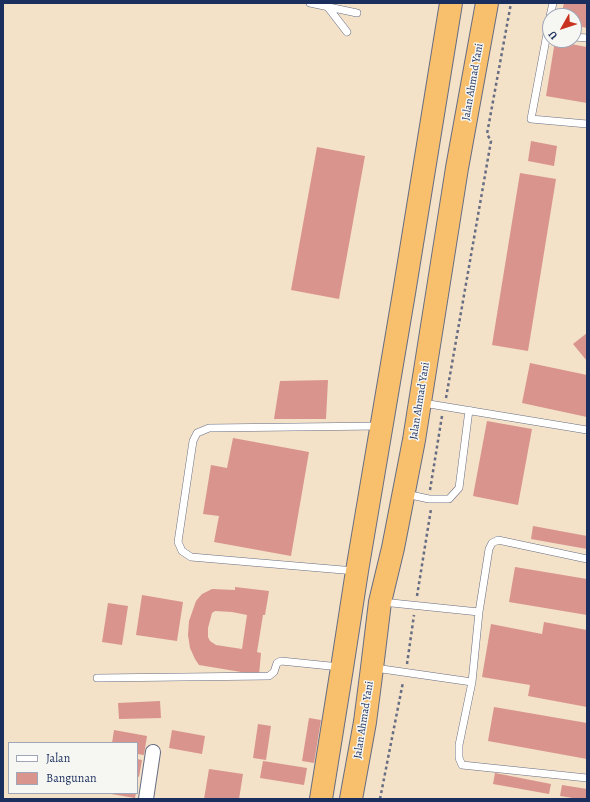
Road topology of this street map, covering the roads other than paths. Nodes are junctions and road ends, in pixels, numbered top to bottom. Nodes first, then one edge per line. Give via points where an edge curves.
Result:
1 (310, 3) edge
2 (451, 3) edge
3 (487, 3) edge
4 (327, 5) edge
5 (357, 13) dead end
6 (347, 32) dead end
7 (545, 48) edge
8 (587, 124) edge
9 (421, 402) junction
10 (469, 410) junction
11 (381, 426) junction
12 (587, 430) edge
13 (415, 434) junction
14 (404, 494) junction
15 (587, 559) edge
16 (357, 571) junction
17 (380, 602) junction
18 (479, 612) junction
19 (342, 668) junction
20 (372, 668) junction
21 (97, 678) dead end
22 (472, 682) junction
23 (153, 752) dead end
24 (587, 778) edge
25 (146, 799) edge
26 (320, 799) edge
27 (351, 799) edge

1 - 4 lane
2 - 11 highway
3 - 9 highway, Jalan Ahmad Yani
4 - 5 lane
4 - 6 lane
7 - 8 lane via 531,119
9 - 10 lane
9 - 13 highway, Jalan Ahmad Yani
10 - 12 lane
10 - 14 lane via 459,488 448,499 429,499
11 - 13 highway
11 - 16 highway
11 - 16 lane via 209,428 197,433 193,441 178,542 182,551 191,557
13 - 14 highway, Jalan Ahmad Yani
14 - 17 highway, Jalan Ahmad Yani
15 - 18 lane via 498,540 492,543 489,549
16 - 19 highway
17 - 18 lane
17 - 20 highway, Jalan Ahmad Yani
18 - 22 lane
19 - 21 lane via 281,661 269,676
19 - 26 highway
20 - 22 lane
20 - 27 highway, Jalan Ahmad Yani
22 - 24 lane via 459,745 458,758 462,765
23 - 25 street

